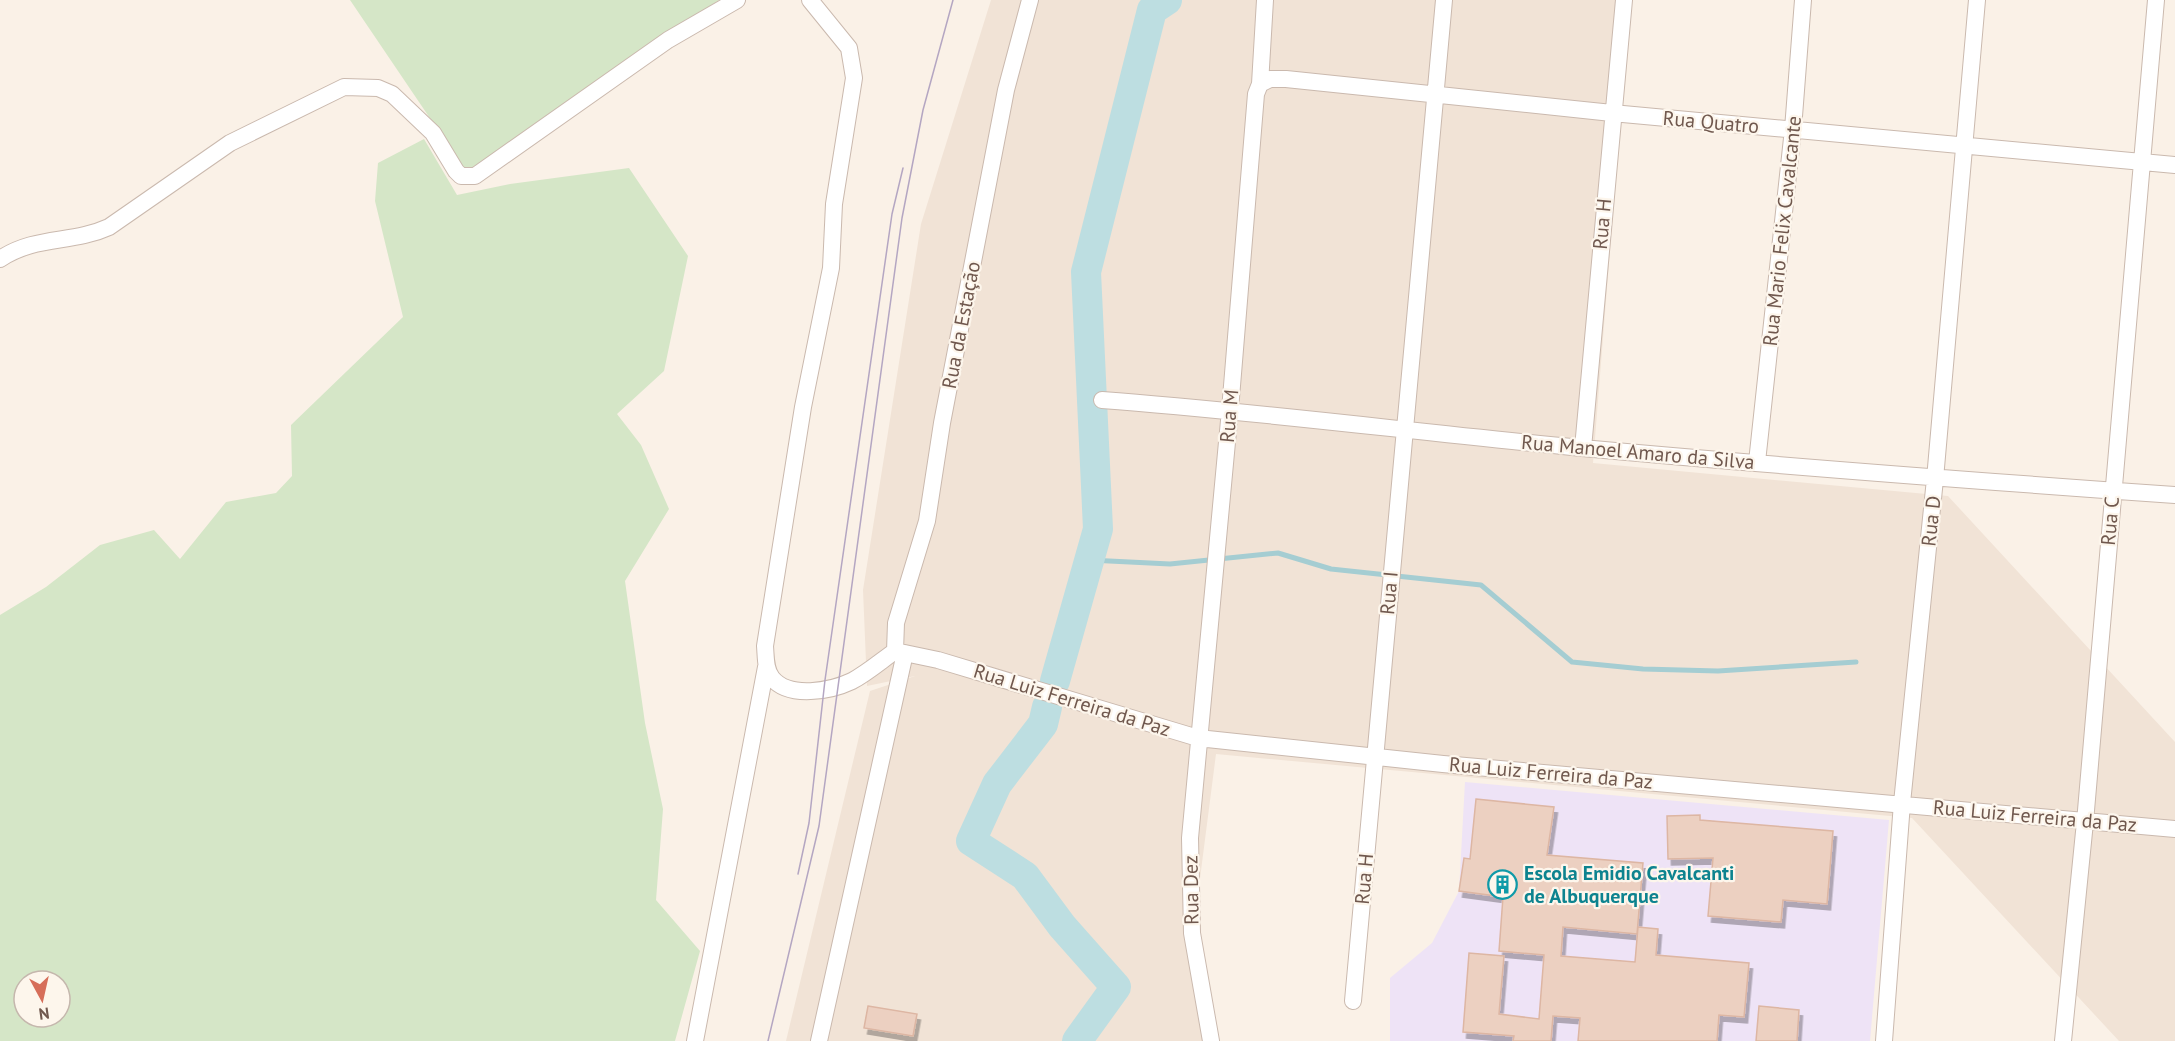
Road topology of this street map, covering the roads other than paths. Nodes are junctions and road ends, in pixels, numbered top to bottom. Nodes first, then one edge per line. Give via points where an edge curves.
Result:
1 (737, 0) edge
2 (810, 0) edge
3 (1030, 0) edge
4 (1264, 0) edge
5 (1444, 0) edge
6 (1624, 0) edge
7 (1803, 0) edge
8 (1977, 0) edge
9 (2156, 0) edge
10 (1258, 89) junction
11 (1437, 94) junction
12 (1612, 113) junction
13 (1793, 129) junction
14 (1963, 144) junction
15 (2140, 162) junction
16 (2175, 165) edge
17 (0, 259) edge
18 (1102, 400) dead end
19 (1230, 410) junction
20 (1404, 430) junction
21 (1583, 448) junction
22 (1757, 462) junction
23 (1935, 479) junction
24 (2112, 491) junction
25 (2175, 495) edge
26 (900, 652) junction
27 (766, 668) junction
28 (1198, 738) junction
29 (1376, 757) junction
30 (1902, 803) junction
31 (2085, 822) junction
32 (2175, 829) edge
33 (1353, 1001) dead end
34 (695, 1041) edge
35 (819, 1041) edge
36 (1211, 1041) edge
37 (1884, 1041) edge
38 (2063, 1041) edge

1 - 17 street via 668,40 475,176 461,176 433,133 392,94 378,88 344,87 231,143 110,227 88,235 33,242
2 - 27 street via 849,48 854,78 834,204 831,268 780,540 765,646
3 - 26 street, Rua da Estação via 1004,102 927,521 896,623
4 - 10 street, Rua M
5 - 11 street, Rua I
6 - 12 street, Rua H
7 - 13 street, Rua Mario Felix Cavalcante
8 - 14 street, Rua D
9 - 15 street, Rua C
10 - 11 street, Rua Quatro via 1270,79 1286,79
10 - 19 street, Rua M
11 - 12 street, Rua Quatro
11 - 20 street, Rua I
12 - 13 street, Rua Quatro
12 - 21 street, Rua H
13 - 14 street, Rua Quatro
13 - 22 street, Rua Mario Felix Cavalcante
14 - 15 street, Rua Quatro
14 - 23 street, Rua D
15 - 16 street, Rua Quatro
15 - 24 street, Rua C
18 - 19 street, Rua Manoel Amaro da Silva
19 - 20 street, Rua Manoel Amaro da Silva
19 - 28 street, Rua M
20 - 21 street, Rua Manoel Amaro da Silva
20 - 29 street, Rua I
21 - 22 street, Rua Manoel Amaro da Silva
22 - 23 street, Rua Manoel Amaro da Silva
23 - 24 street, Rua Manoel Amaro da Silva
23 - 30 street, Rua D
24 - 25 street, Rua Manoel Amaro da Silva
24 - 31 street, Rua C
26 - 27 street via 854,680 824,690 783,687
26 - 28 street, Rua Luiz Ferreira da Paz
26 - 35 street, Rua da Estação
27 - 34 street
28 - 29 street, Rua Luiz Ferreira da Paz
28 - 36 street, Rua Dez via 1190,898 1197,969
29 - 30 street, Rua Luiz Ferreira da Paz
29 - 33 street, Rua H
30 - 31 street, Rua Luiz Ferreira da Paz
30 - 37 street, Rua D
31 - 32 street, Rua Luiz Ferreira da Paz
31 - 38 street, Rua C

